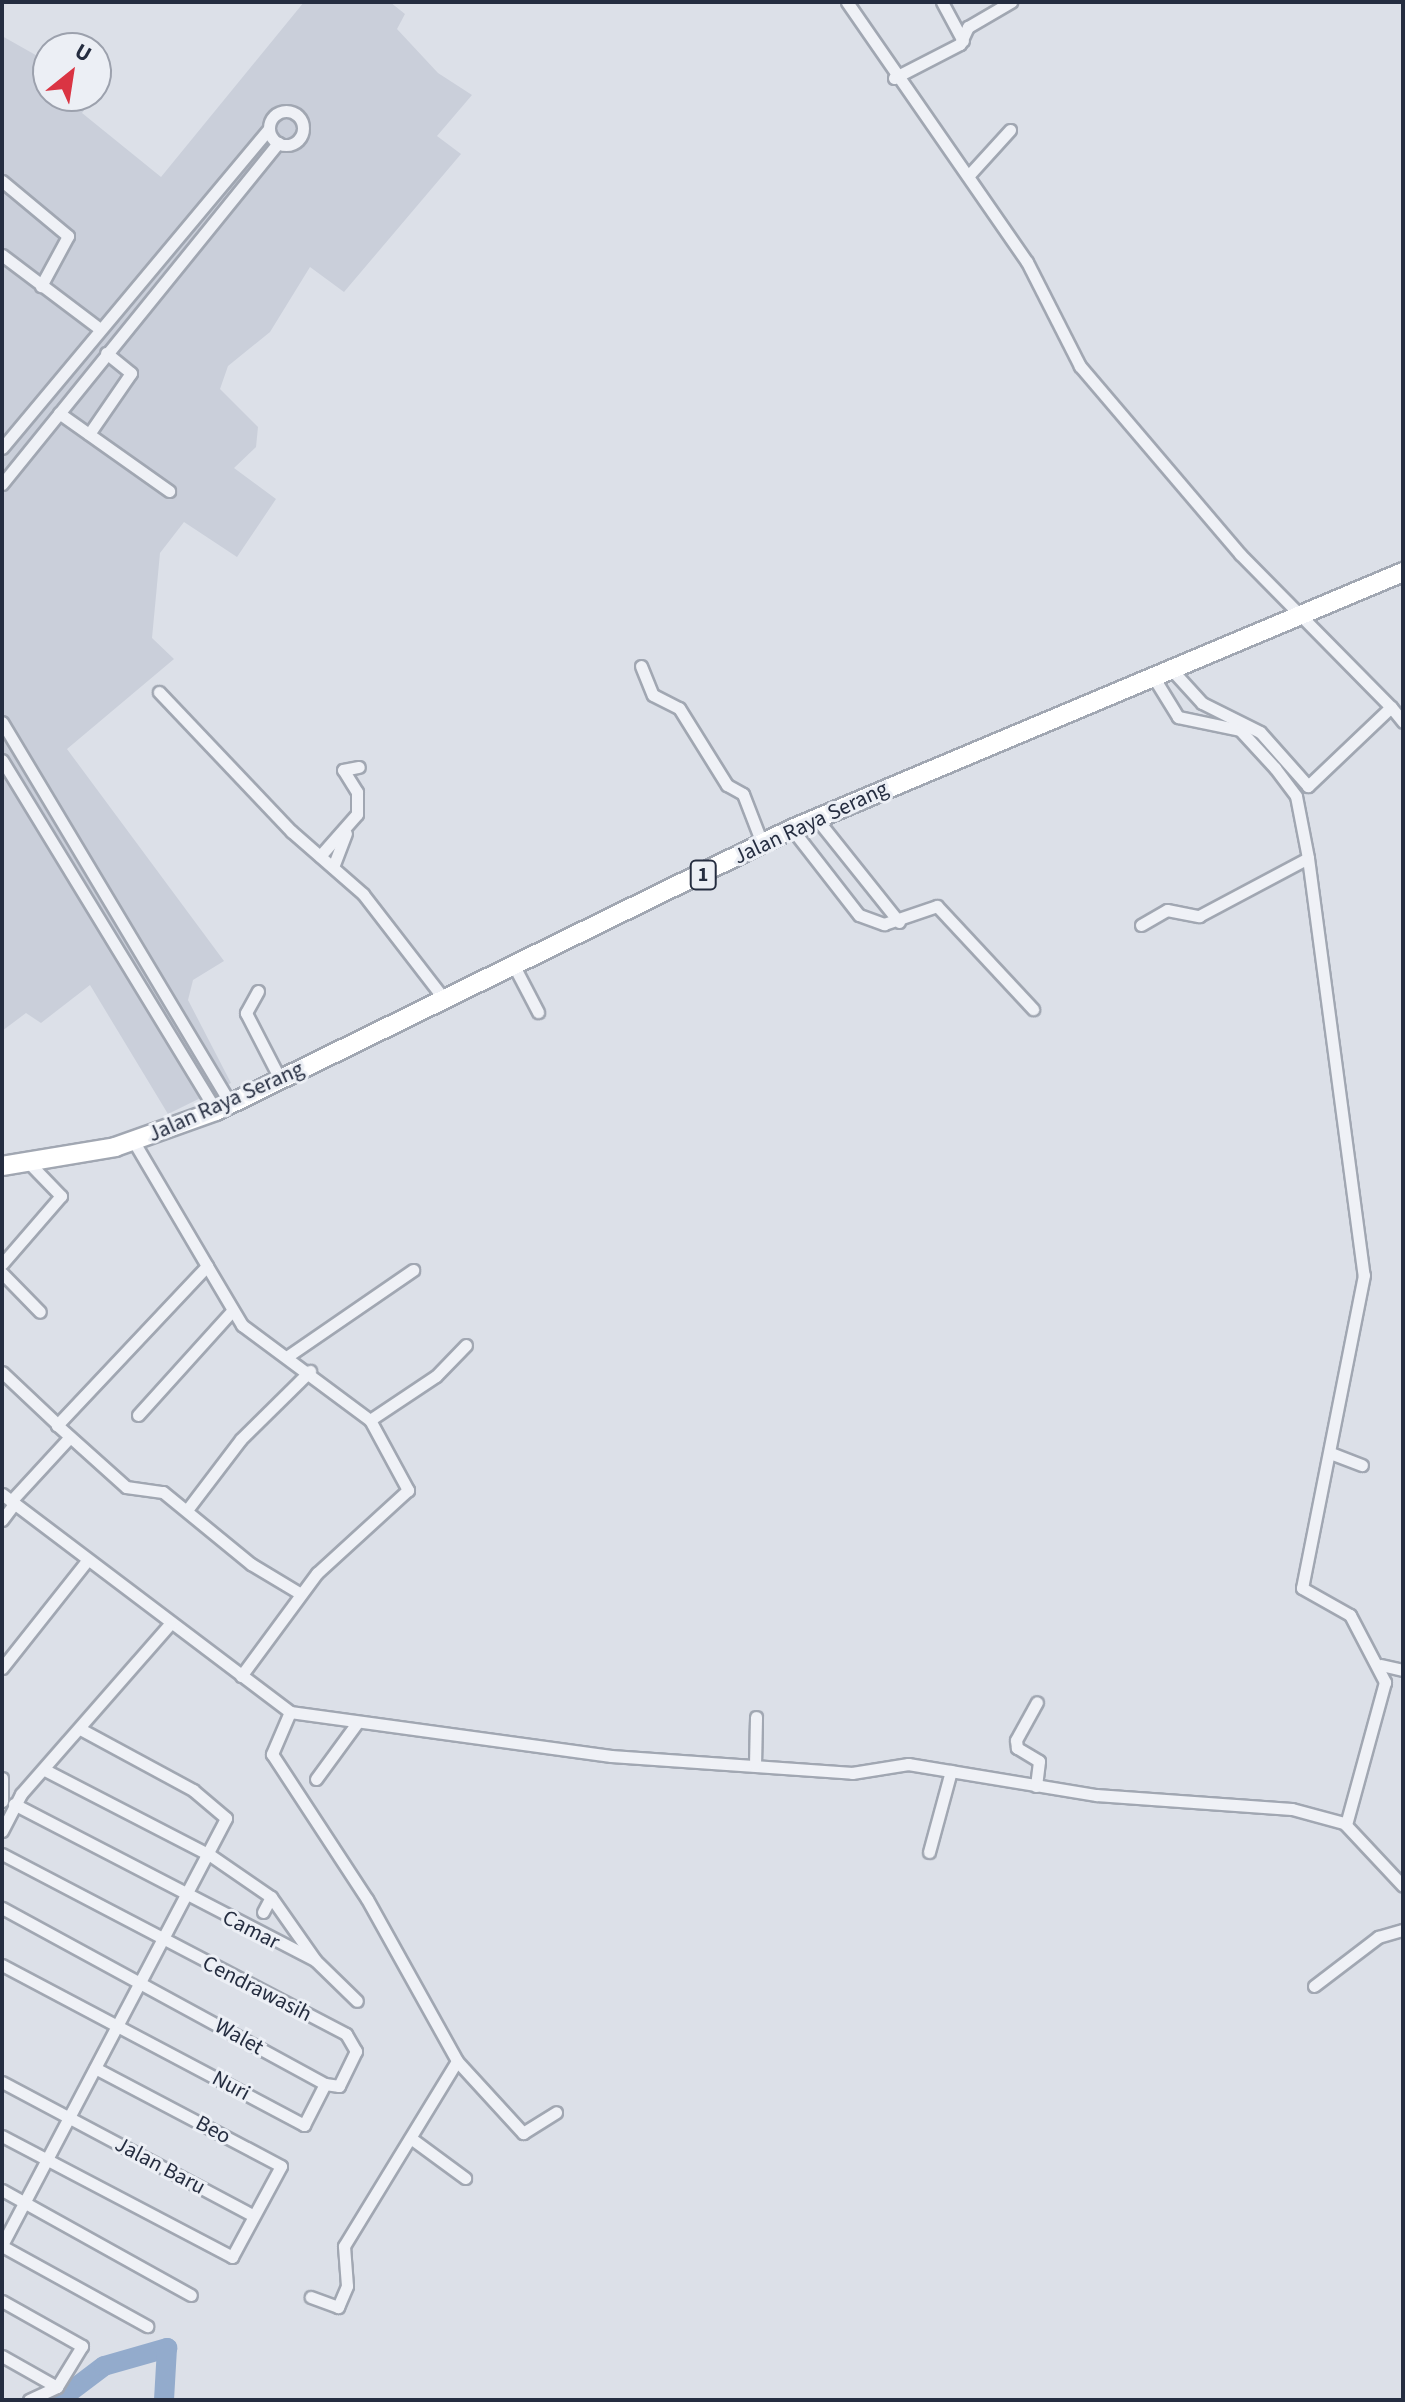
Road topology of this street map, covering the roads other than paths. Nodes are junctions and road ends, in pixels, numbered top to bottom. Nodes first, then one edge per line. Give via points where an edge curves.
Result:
1 (847, 2) edge
2 (942, 2) edge
3 (1011, 2) edge
4 (963, 41) junction
5 (894, 78) junction
6 (269, 129) junction
7 (1010, 130) dead end
8 (278, 143) junction
9 (969, 175) junction
10 (2, 181) edge
11 (2, 255) edge
12 (41, 286) junction
13 (101, 327) junction
14 (117, 338) junction
15 (106, 353) junction
16 (59, 413) junction
17 (89, 434) junction
18 (2, 448) edge
19 (2, 484) edge
20 (169, 491) dead end
21 (1403, 572) edge
22 (1302, 618) junction
23 (641, 666) dead end
24 (1172, 670) junction
25 (1154, 678) junction
26 (159, 692) dead end
27 (1391, 707) junction
28 (2, 722) edge
29 (1403, 722) edge
30 (7, 742) edge
31 (2, 760) edge
32 (359, 767) dead end
33 (816, 818) junction
34 (792, 829) junction
35 (346, 833) junction
36 (762, 843) junction
37 (320, 856) junction
38 (1308, 858) junction
39 (333, 867) junction
40 (899, 922) junction
41 (1141, 925) dead end
42 (514, 966) junction
43 (258, 991) dead end
44 (445, 1000) junction
45 (1033, 1009) dead end
46 (538, 1012) dead end
47 (280, 1079) junction
48 (223, 1108) junction
49 (134, 1142) junction
50 (30, 1164) junction
51 (2, 1166) edge
52 (2, 1264) edge
53 (207, 1266) junction
54 (413, 1270) dead end
55 (2, 1273) edge
56 (40, 1312) dead end
57 (231, 1312) junction
58 (466, 1345) dead end
59 (288, 1356) junction
60 (310, 1371) junction
61 (2, 1372) edge
62 (138, 1415) dead end
63 (370, 1420) junction
64 (56, 1423) junction
65 (68, 1439) junction
66 (1333, 1454) junction
67 (1362, 1465) dead end
68 (9, 1500) edge
69 (187, 1510) junction
70 (2, 1520) edge
71 (86, 1562) junction
72 (301, 1594) junction
73 (169, 1625) junction
74 (1381, 1665) junction
75 (2, 1668) edge
76 (1403, 1670) edge
77 (241, 1676) junction
78 (1037, 1702) dead end
79 (290, 1712) junction
80 (756, 1717) dead end
81 (357, 1723) junction
82 (82, 1730) junction
83 (755, 1765) junction
84 (45, 1770) junction
85 (951, 1771) junction
86 (2, 1778) edge
87 (316, 1779) dead end
88 (1036, 1786) junction
89 (8, 1802) edge
90 (1346, 1825) junction
91 (2, 1831) edge
92 (929, 1852) dead end
93 (2, 1854) edge
94 (210, 1855) junction
95 (1403, 1886) edge
96 (187, 1897) junction
97 (271, 1897) junction
98 (2, 1908) edge
99 (263, 1912) dead end
100 (1403, 1930) edge
101 (164, 1940) junction
102 (316, 1961) junction
103 (2, 1965) edge
104 (141, 1983) junction
105 (1314, 1986) dead end
106 (357, 2001) dead end
107 (118, 2026) junction
108 (457, 2061) junction
109 (95, 2068) junction
110 (2, 2082) edge
111 (325, 2084) junction
112 (339, 2086) joint
113 (556, 2112) dead end
114 (68, 2118) junction
115 (2, 2136) edge
116 (412, 2139) junction
117 (47, 2159) junction
118 (465, 2178) dead end
119 (2, 2190) edge
120 (25, 2202) junction
121 (252, 2215) junction
122 (2, 2246) edge
123 (191, 2295) dead end
124 (311, 2297) dead end
125 (2, 2301) edge
126 (147, 2326) dead end
127 (2, 2356) edge
128 (57, 2387) junction
129 (29, 2400) edge

1 - 5 street
2 - 4 street
3 - 4 street via 968,27
4 - 5 street
5 - 9 street
6 - 8 street
6 - 8 street via 280,112 300,118 299,139
6 - 13 street
7 - 9 street
8 - 14 street
9 - 22 street via 1027,262 1070,354
10 - 12 street via 68,236
11 - 12 street
12 - 13 street
13 - 14 street
13 - 18 street
14 - 15 street
15 - 16 street
15 - 17 street via 131,373
16 - 17 street
16 - 19 street
17 - 20 street
21 - 22 highway, Jalan Raya Serang / 1
22 - 24 highway, Jalan Raya Serang / 1
22 - 27 street
23 - 36 street via 653,695 679,708 724,782 743,794
24 - 25 highway, Jalan Raya Serang / 1
24 - 27 street via 1202,703 1260,732 1308,786
25 - 33 highway, Jalan Raya Serang / 1
25 - 38 street via 1178,717 1240,730 1275,768 1296,796
26 - 37 street
27 - 29 street
28 - 30 street
30 - 48 street
31 - 48 street
32 - 35 street via 343,770 360,803
33 - 34 highway, Jalan Raya Serang / 1
33 - 40 street
34 - 36 highway, Jalan Raya Serang / 1
34 - 40 street via 859,915
35 - 37 street
35 - 39 street
36 - 42 highway, Jalan Raya Serang / 1
37 - 39 street
38 - 41 street via 1199,916 1167,910
38 - 66 street via 1364,1275
39 - 44 street via 363,894
40 - 45 street via 934,906 943,909
42 - 44 highway, Jalan Raya Serang / 1
42 - 46 street
43 - 47 street via 246,1013
44 - 47 highway, Jalan Raya Serang / 1
47 - 48 highway, Jalan Raya Serang / 1
48 - 49 highway, Jalan Raya Serang / 1
49 - 50 highway, Jalan Raya Serang / 1
49 - 53 street
50 - 51 highway, Jalan Raya Serang / 1
50 - 52 street via 61,1196
53 - 57 street
53 - 64 street
54 - 59 street
55 - 56 street
57 - 59 street
57 - 62 street
58 - 63 street via 436,1376
59 - 60 street
60 - 63 street
60 - 69 street via 241,1439
61 - 64 street
63 - 72 street via 408,1490 335,1554
64 - 65 street
65 - 68 street
65 - 69 street via 126,1487 163,1492
66 - 67 street
66 - 74 street via 1302,1588 1350,1615
68 - 70 street
68 - 71 street
69 - 72 street via 251,1564
71 - 73 street
71 - 75 street
72 - 77 street
73 - 77 street
73 - 82 street
74 - 76 street
74 - 90 street via 1383,1692
77 - 79 street
78 - 88 street via 1016,1740 1039,1761
79 - 81 street
79 - 108 street via 272,1754 367,1899
80 - 83 street
81 - 83 street via 611,1756
81 - 87 street
82 - 84 street
82 - 94 street via 222,1808 226,1818
83 - 85 street via 852,1773 908,1764
84 - 89 street
84 - 94 street
85 - 88 street
85 - 92 street
86 - 89 street
88 - 90 street via 1292,1809
89 - 91 street
89 - 96 street, Camar
90 - 95 street
93 - 101 street, Cendrawasih
94 - 96 street
94 - 97 street
96 - 101 street
96 - 102 street, Camar
97 - 99 street
97 - 102 street
98 - 104 street, Walet
100 - 105 street via 1378,1937
101 - 104 street
101 - 112 street, Cendrawasih via 349,2037 356,2051
102 - 106 street
103 - 107 street
104 - 107 street
104 - 111 street, Walet
107 - 109 street
107 - 111 street, Nuri via 304,2125
108 - 113 street via 523,2133
108 - 116 street
109 - 114 street
109 - 121 street, Beo via 279,2164
110 - 114 street, Jalan Baru
111 - 112 street, Walet
114 - 117 street
114 - 121 street, Jalan Baru
115 - 117 street
116 - 118 street
116 - 124 street via 344,2246 347,2286 338,2307
117 - 120 street
117 - 121 street via 228,2260
119 - 120 street
120 - 122 street
120 - 123 street
122 - 126 street
125 - 128 street via 82,2346
127 - 128 street
128 - 129 street

